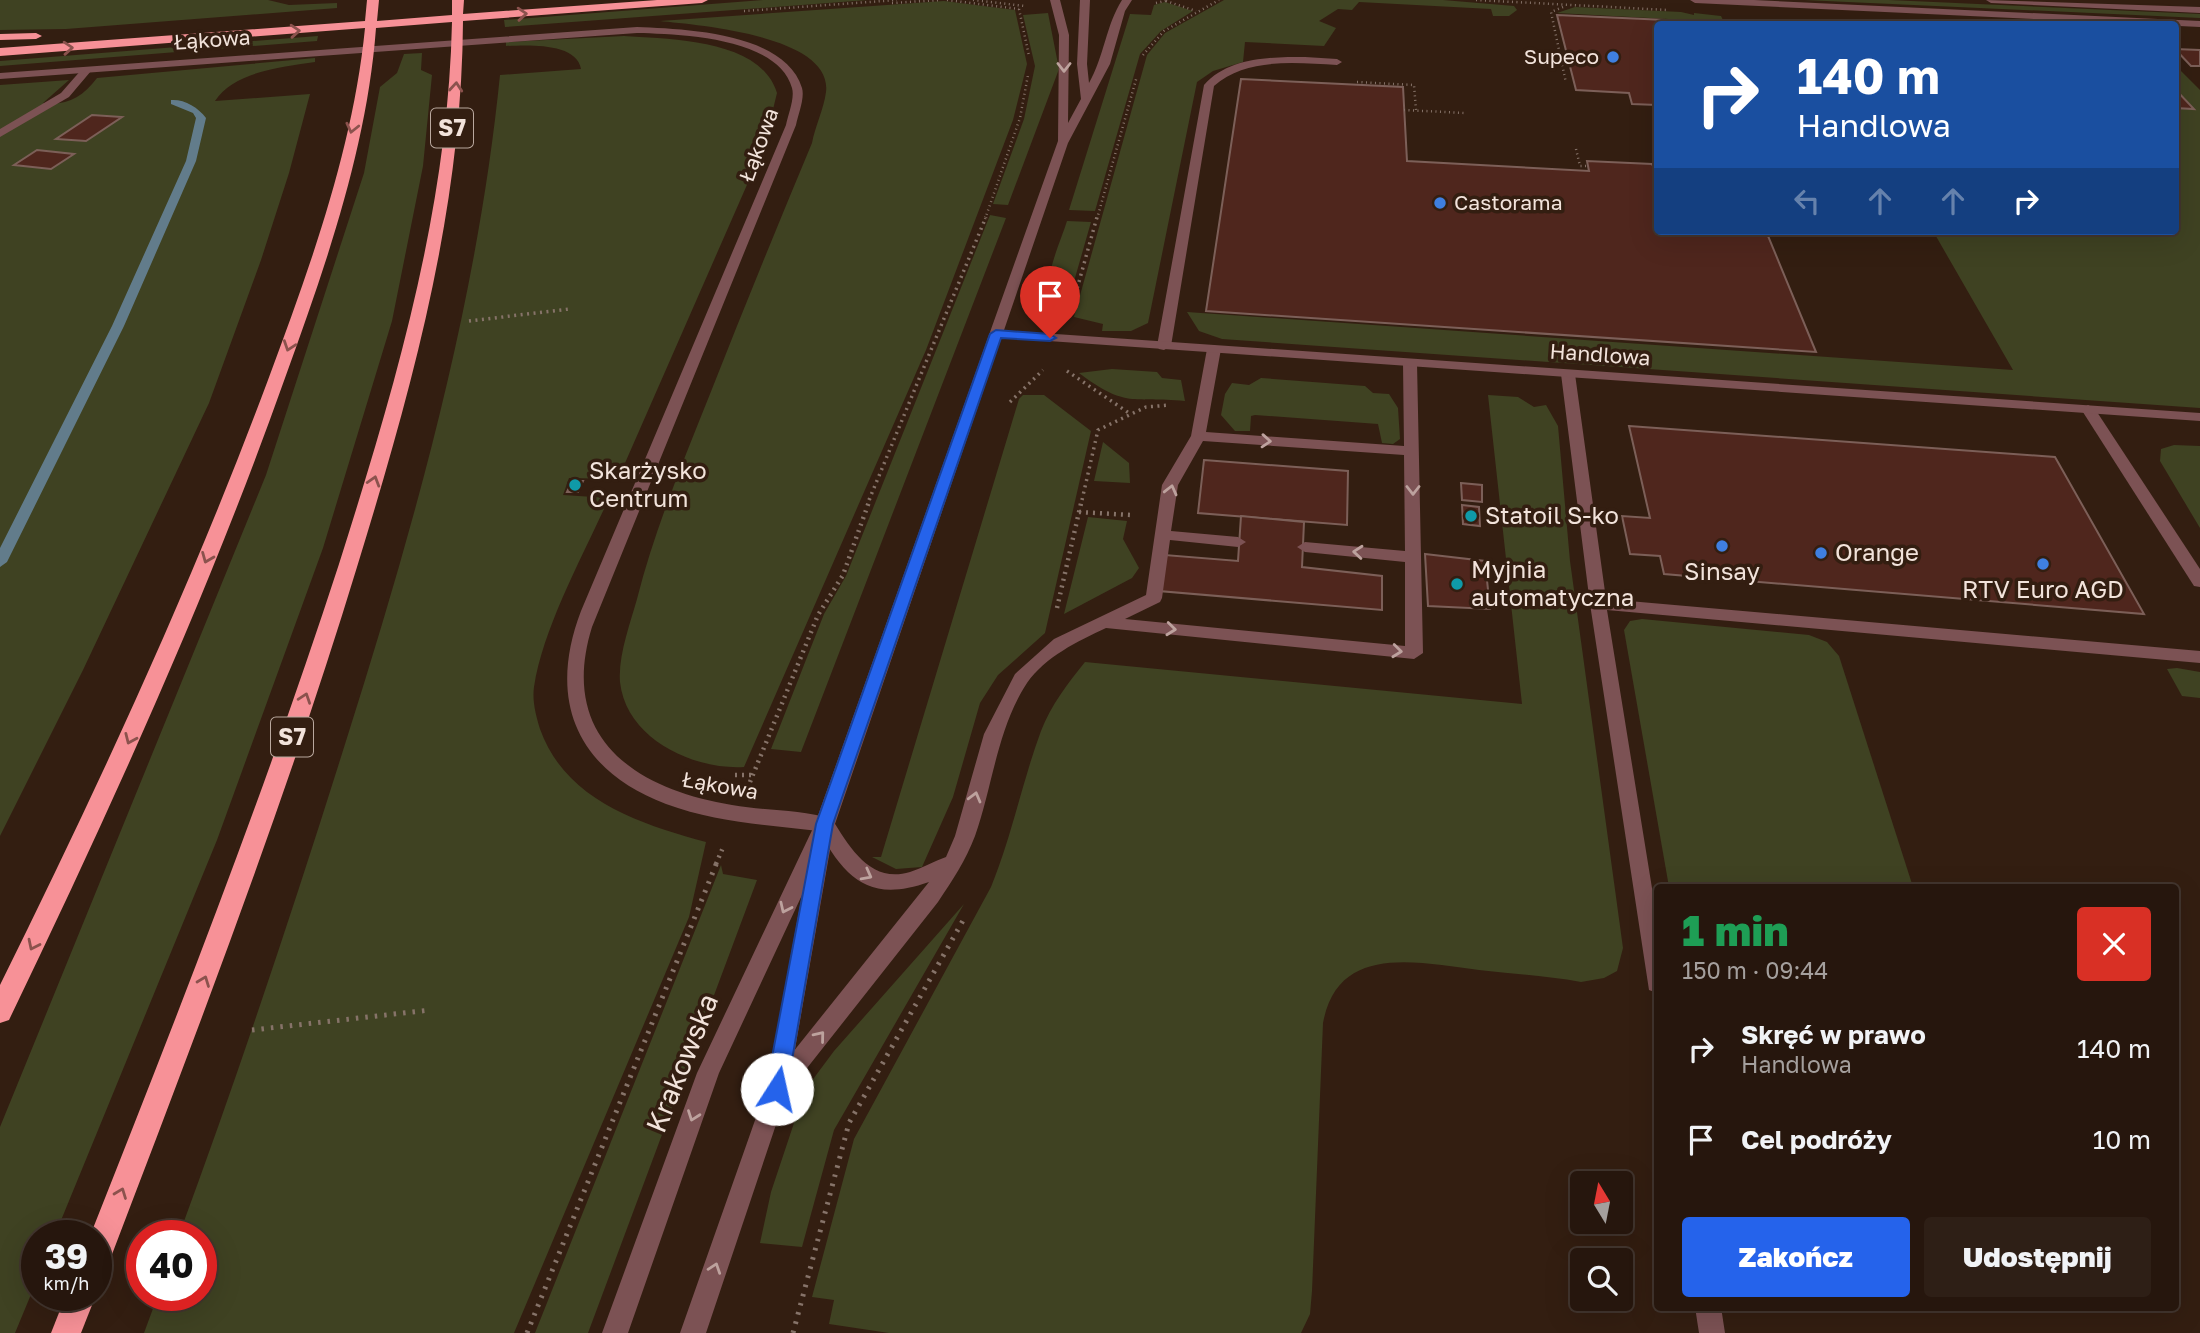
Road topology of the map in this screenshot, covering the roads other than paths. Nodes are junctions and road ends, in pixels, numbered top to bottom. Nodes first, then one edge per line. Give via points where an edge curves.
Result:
1 (458, 0) edge
2 (530, 0) edge
3 (702, 0) edge
4 (1055, 0) edge
5 (1086, 0) edge
6 (1127, 0) edge
7 (1695, 0) edge
8 (1990, 0) edge
9 (373, 3) edge
10 (2200, 10) edge
11 (2137, 21) edge
12 (2179, 23) edge
13 (2200, 24) edge
14 (0, 37) edge
15 (0, 52) edge
16 (1336, 62) dead end
17 (86, 71) junction
18 (0, 76) edge
19 (1086, 99) junction
20 (0, 134) edge
21 (1062, 143) junction
22 (996, 334) junction
23 (1164, 346) junction
24 (1214, 349) junction
25 (1410, 363) junction
26 (1569, 374) junction
27 (2088, 410) junction
28 (2200, 417) edge
29 (1198, 436) junction
30 (1413, 451) junction
31 (1165, 535) junction
32 (1238, 542) dead end
33 (1304, 547) dead end
34 (1411, 557) junction
35 (2200, 582) edge
36 (1598, 604) junction
37 (1103, 622) junction
38 (2200, 657) edge
39 (825, 824) junction
40 (953, 862) junction
41 (1654, 965) edge
42 (0, 1012) edge
43 (777, 1089) junction
44 (110, 1220) edge
45 (75, 1311) edge
46 (1709, 1311) edge
47 (66, 1333) edge
48 (616, 1333) edge
49 (693, 1333) edge
50 (1712, 1333) edge

44 -> 1 highway, S7 via 258,837 332,621 377,471 416,329 442,203 458,53
2 - 14 highway
15 -> 3 highway
4 -> 21 street, Krakowska via 1064,35
5 - 19 street via 1082,64
6 - 19 street, Krakowska via 1105,64
7 - 11 street
8 - 10 street
9 -> 42 highway via 366,61 339,188 261,426 152,689
12 - 13 street
16 - 23 street via 1271,60 1228,71 1209,85
17 - 18 street, Łąkowa
17 - 20 street via 65,95
17 - 39 street, Łąkowa via 637,30 690,33 744,45 789,72 798,90 791,125 614,547 585,625 574,681 584,726 615,767 672,799
19 - 21 street, Krakowska
21 - 22 street, Krakowska
22 - 23 street, Handlowa
22 - 39 street, Krakowska
23 - 24 street, Handlowa
24 - 25 street, Handlowa
24 - 29 street
25 - 26 street, Handlowa
25 - 30 street
26 - 27 street, Handlowa
26 - 36 street
27 - 28 street, Handlowa
27 - 35 street
29 -> 30 street
31 -> 29 street via 1170,485
30 -> 34 street
31 - 32 street
31 - 37 street via 1154,598
34 -> 33 street
37 -> 34 street via 1415,653
36 - 38 street
36 - 41 street
40 -> 37 street via 965,836 993,734 1021,678 1060,643
39 -> 40 street via 862,875 885,884 919,880
39 - 43 street, Krakowska
39 -> 48 street, Krakowska via 708,1073
43 -> 40 street
49 -> 43 street, Krakowska
45 - 47 highway
46 - 50 street

